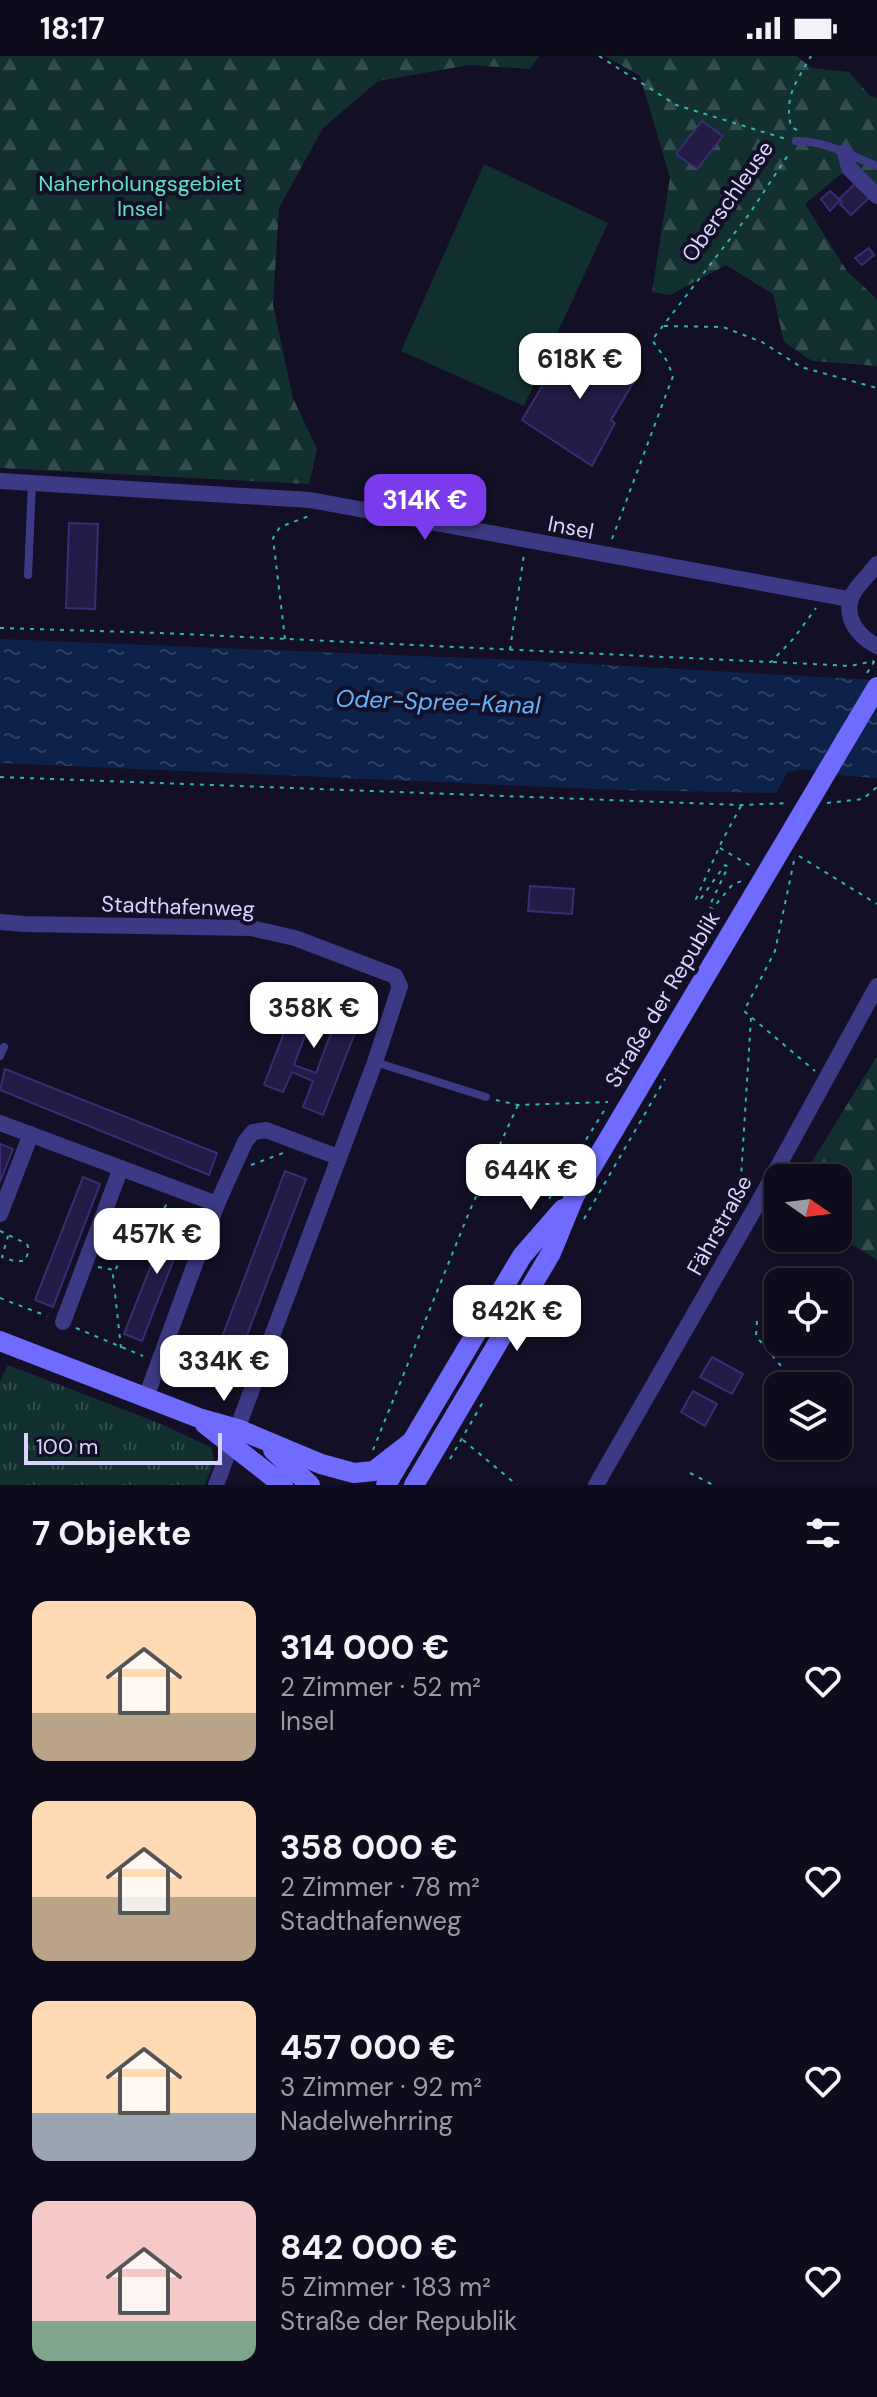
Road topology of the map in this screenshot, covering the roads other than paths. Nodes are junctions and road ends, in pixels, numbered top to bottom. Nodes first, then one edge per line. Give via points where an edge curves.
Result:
1 (796, 141) road end
2 (845, 152) junction
3 (877, 166) edge
4 (877, 196) edge
5 (0, 481) edge
6 (32, 483) junction
7 (877, 564) edge
8 (28, 575) dead end
9 (849, 599) junction
10 (877, 646) edge
11 (877, 687) edge
12 (0, 922) edge
13 (877, 986) edge
14 (375, 1062) junction
15 (486, 1097) road end
16 (0, 1123) edge
17 (31, 1134) junction
18 (338, 1157) junction
19 (121, 1168) junction
20 (574, 1197) junction
21 (217, 1204) junction
22 (0, 1214) edge
23 (63, 1322) road end
24 (0, 1342) edge
25 (146, 1397) junction
26 (234, 1438) junction
27 (257, 1438) junction
28 (410, 1443) junction
29 (216, 1485) edge
30 (283, 1485) edge
31 (310, 1485) edge
32 (386, 1485) edge
33 (414, 1485) edge
34 (596, 1485) edge

1 - 2 lane, Oberschleuse
2 - 3 lane, Oberschleuse
2 - 4 street via 849,168
5 - 6 street, Insel
6 - 8 lane
6 - 9 street, Insel via 310,500
7 - 9 street
9 - 10 street via 854,628
11 - 20 main road, Straße der Republik, bridge
12 - 14 street, Stadthafenweg via 251,928 295,938 395,976 400,986
13 - 34 street, Fährstraße
14 - 15 lane
14 - 18 street, Stadthafenweg
16 - 17 street
17 - 19 street
17 - 22 street
18 - 21 street via 266,1130 253,1132
18 - 26 street, Stadthafenweg
19 - 21 street
19 - 23 street
20 - 28 main road, Straße der Republik via 522,1256
20 - 33 main road, Straße der Republik via 551,1253
21 - 25 street
24 - 25 main road
25 - 26 main road
26 - 27 main road
26 - 29 street, Stadthafenweg
26 - 30 main road
27 - 28 main road via 354,1473 374,1471
27 - 31 main road
28 - 32 main road, Straße der Republik

